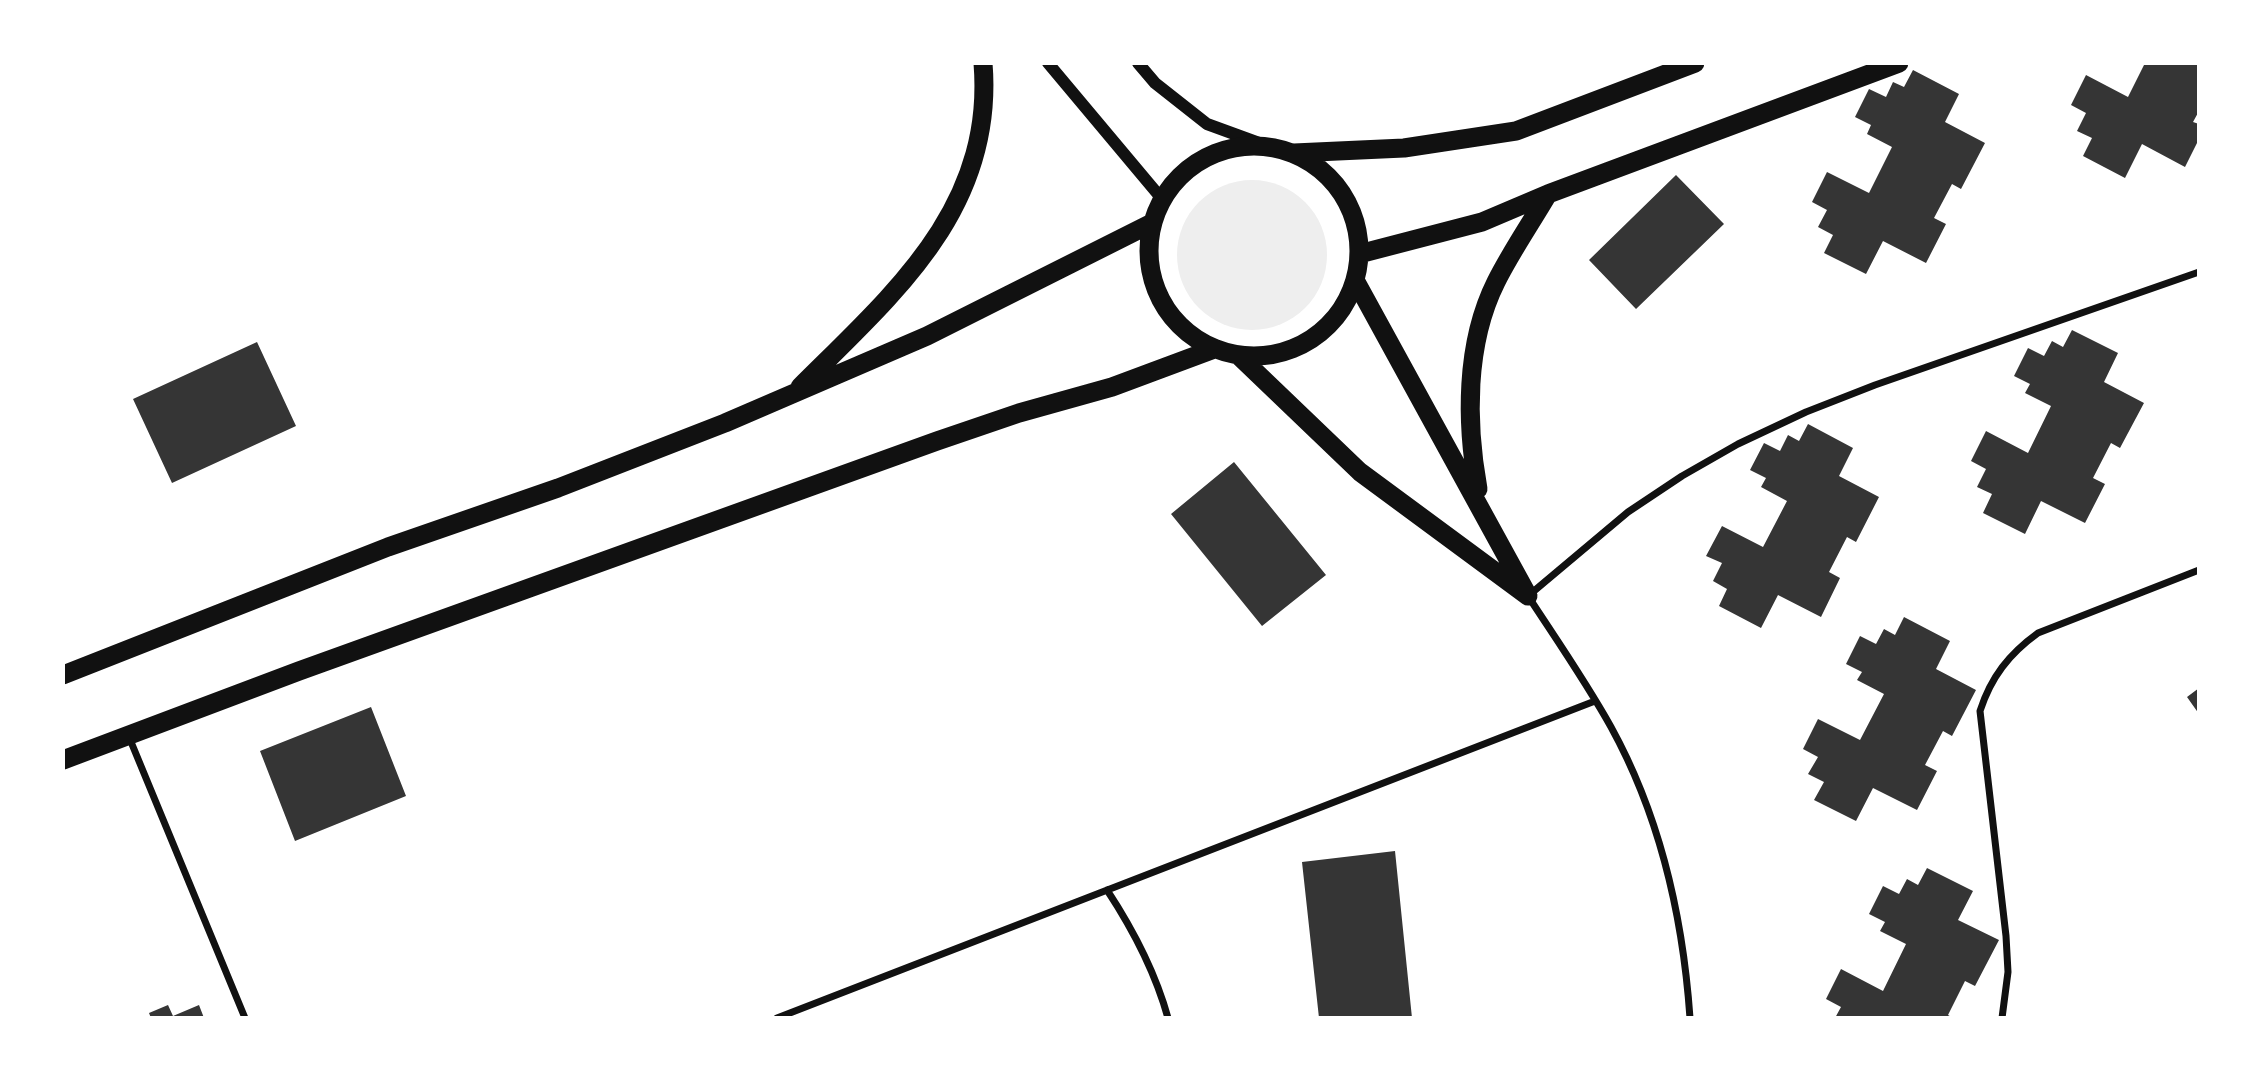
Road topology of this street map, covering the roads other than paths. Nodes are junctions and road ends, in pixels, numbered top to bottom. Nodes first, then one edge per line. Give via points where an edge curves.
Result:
1 (983, 63) edge
2 (1048, 63) edge
3 (1138, 63) edge
4 (1695, 63) edge
5 (1899, 63) edge
6 (1270, 147) junction
7 (1294, 153) junction
8 (1548, 194) junction
9 (1162, 200) junction
10 (1152, 223) junction
11 (1359, 254) junction
12 (2199, 272) edge
13 (1355, 280) junction
14 (1214, 349) junction
15 (1238, 356) junction
16 (791, 396) junction
17 (1481, 508) junction
18 (2199, 570) edge
19 (1528, 596) junction
20 (63, 675) edge
21 (1595, 701) junction
22 (128, 735) junction
23 (63, 760) edge
24 (1107, 890) junction
25 (245, 1018) edge
26 (777, 1018) edge
27 (1168, 1018) edge
28 (1689, 1018) edge
29 (2002, 1018) edge

1 - 16 highway via 982,120 973,159 945,225 897,290
2 - 9 street
3 - 6 street via 1155,83 1207,124
4 - 7 highway via 1516,131 1404,148
5 - 8 highway
6 - 7 highway
6 - 9 highway via 1219,151 1177,179
7 - 11 highway via 1334,183 1349,205
8 - 11 highway via 1482,222
8 - 17 highway via 1495,283 1478,337 1470,415
9 - 10 highway
10 - 14 highway via 1151,273 1159,297 1173,319
10 - 16 highway via 927,336
11 - 13 highway
12 - 19 street via 1875,385 1738,444 1628,512
13 - 15 highway via 1346,303 1311,340 1289,351
13 - 17 highway
14 - 15 highway
14 - 22 highway via 1112,387 937,441
15 - 19 highway via 1360,471
16 - 20 highway
17 - 19 highway
18 - 29 street via 2038,634 2004,662 1986,694 1980,711 2008,972
19 - 21 street
21 - 24 street
21 - 28 street via 1639,788 1661,850 1677,913
22 - 23 highway
22 - 25 street
24 - 26 street
24 - 27 street via 1147,958

